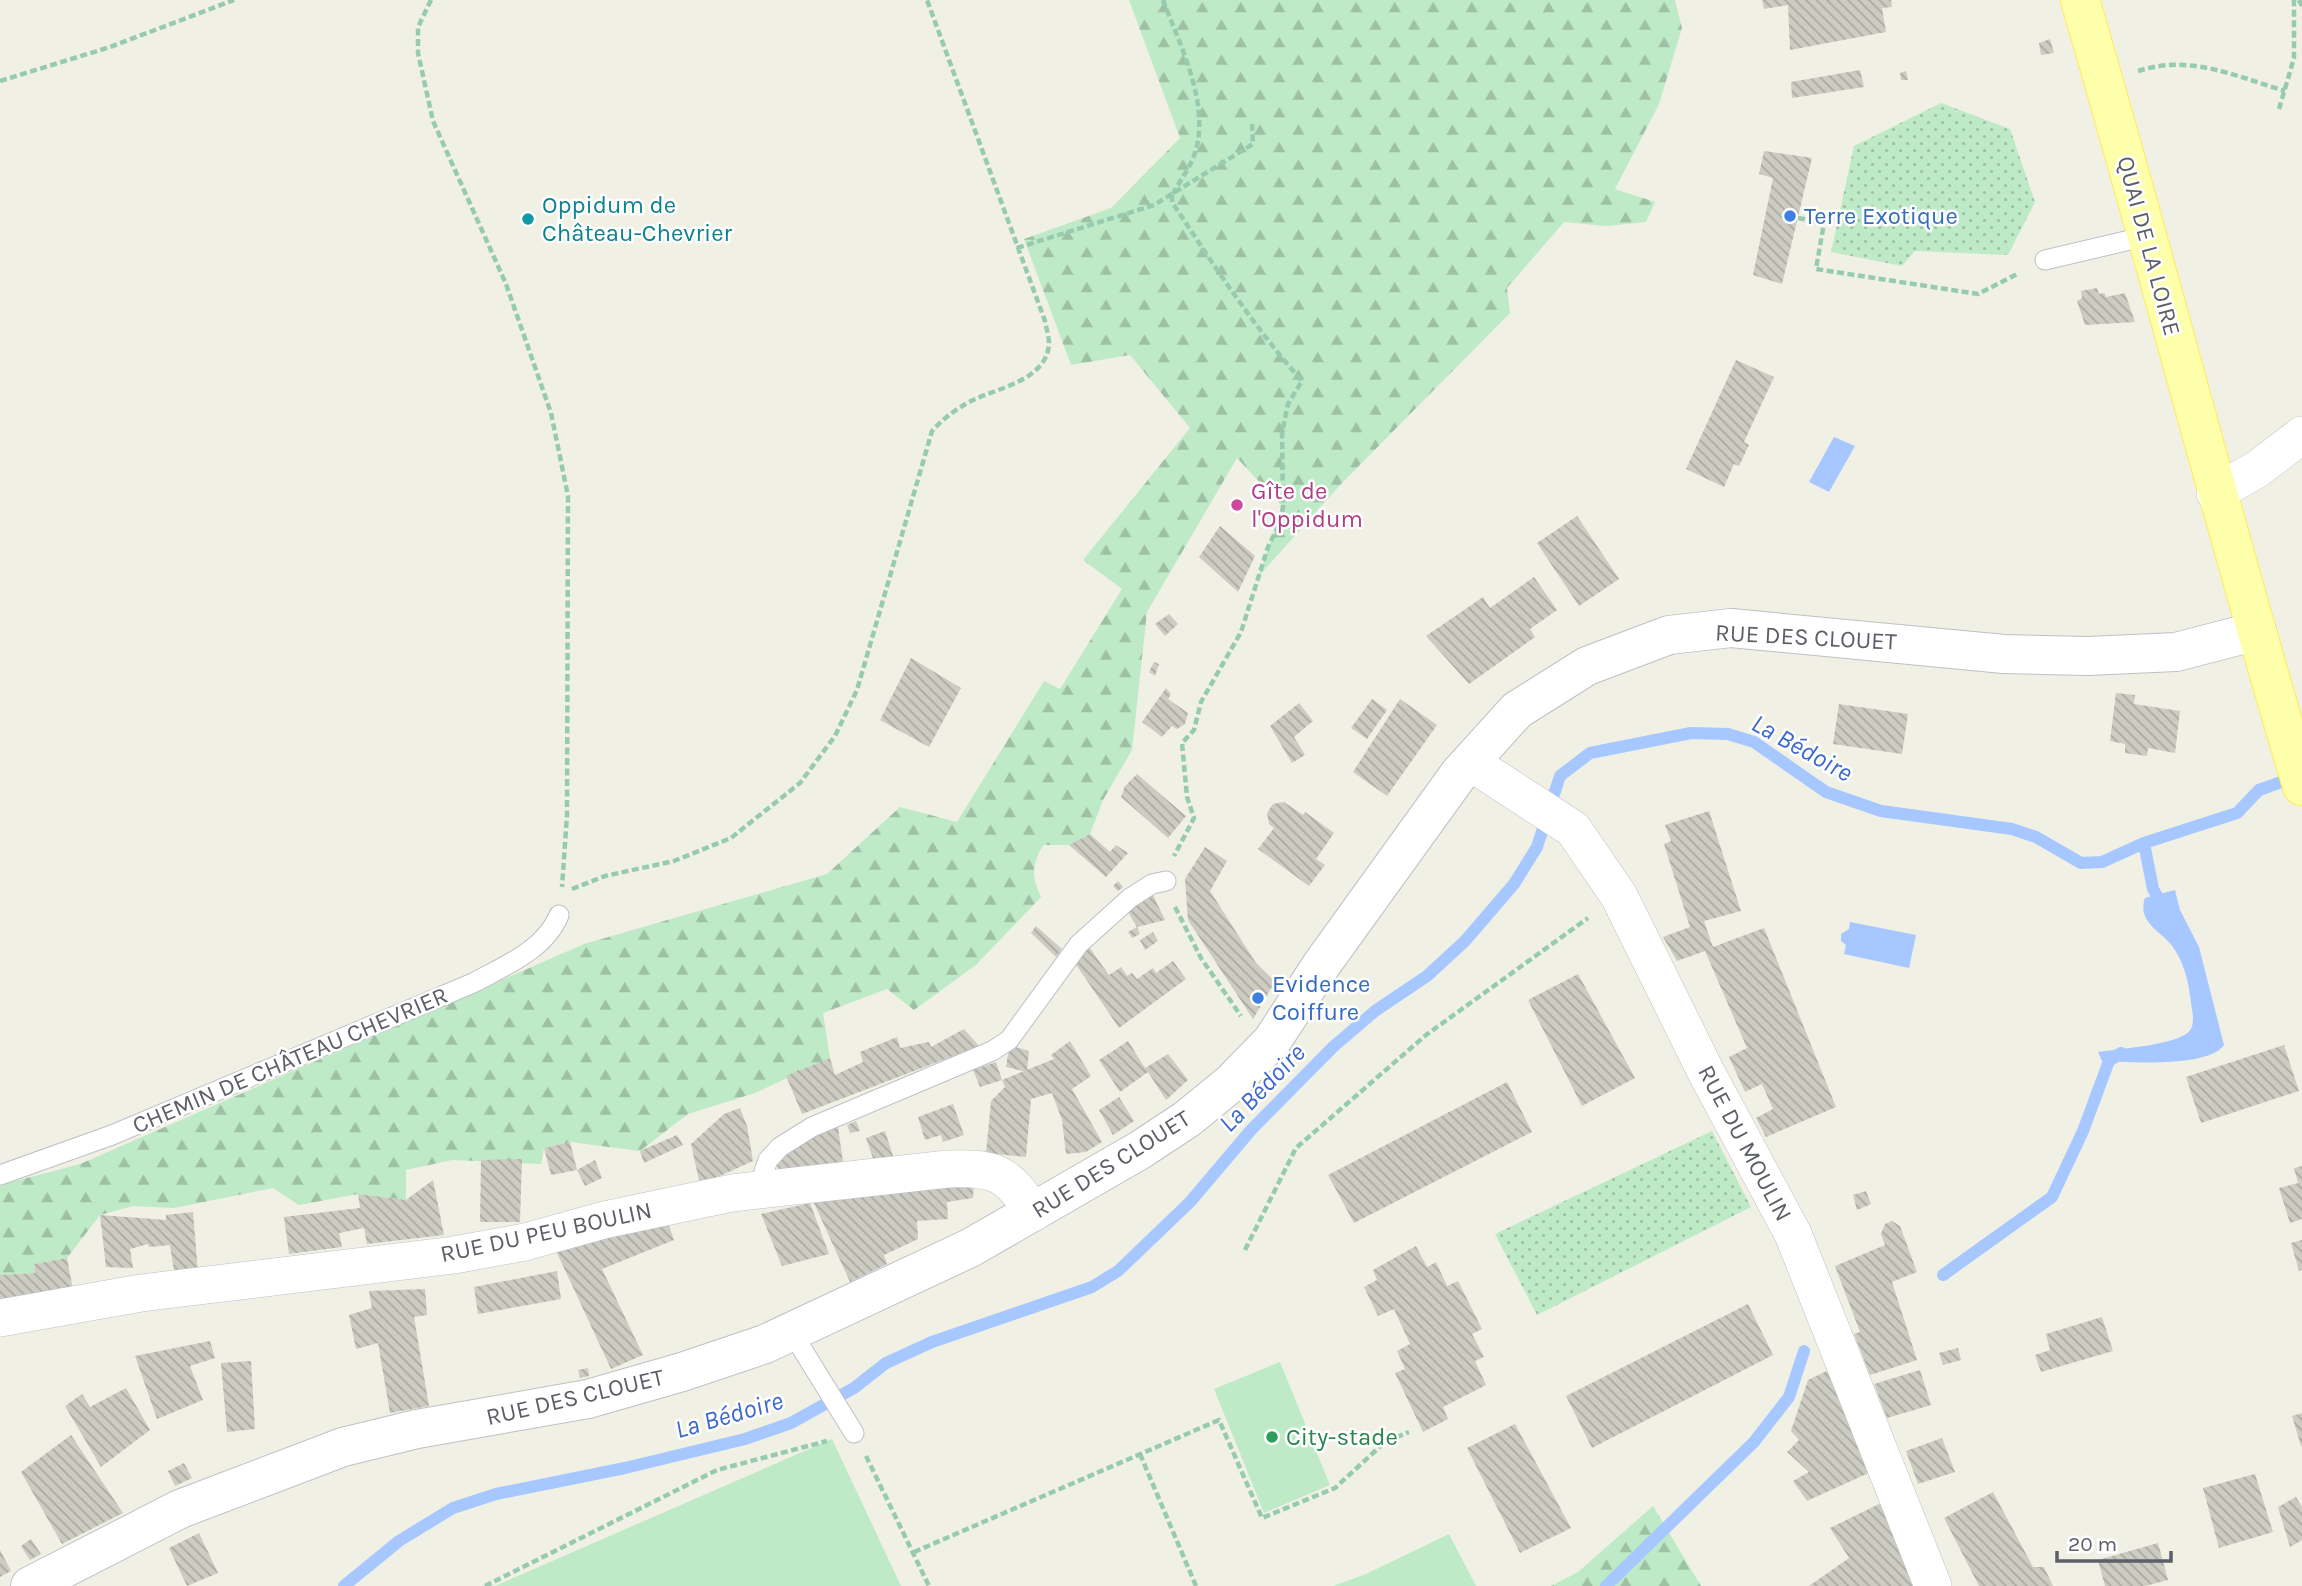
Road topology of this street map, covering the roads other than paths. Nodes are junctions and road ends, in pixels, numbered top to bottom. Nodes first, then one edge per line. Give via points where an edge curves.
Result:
1 (2080, 0) edge
2 (2147, 236) junction
3 (2045, 260) road end
4 (2302, 435) edge
5 (2215, 493) junction
6 (2256, 631) junction
7 (1470, 762) junction
8 (2302, 786) edge
9 (1166, 881) road end
10 (559, 915) dead end
11 (0, 1175) edge
12 (765, 1189) junction
13 (1033, 1213) junction
14 (0, 1318) edge
15 (792, 1331) junction
16 (854, 1433) road end
17 (30, 1586) edge
18 (1933, 1586) edge

1 - 2 main road, QUAI DE LA LOIRE
2 - 3 lane
2 - 5 main road, QUAI DE LA LOIRE
4 - 5 street via 2256,470
5 - 6 main road, QUAI DE LA LOIRE
6 - 7 street, RUE DES CLOUET via 2176,652 2088,656 2004,653 1731,628 1669,635 1587,666 1517,710
6 - 8 main road
7 - 13 street, RUE DES CLOUET via 1322,964 1272,1041 1187,1119
7 - 18 street, RUE DU MOULIN via 1573,829 1619,896 1793,1234
9 - 12 lane via 1130,898 1079,944 1009,1040 812,1127 768,1160
10 - 11 lane, CHEMIN DE CHÂTEAU CHEVRIER via 552,934 473,983 112,1135
12 - 13 street, RUE DU PEU BOULIN via 973,1168 1004,1176
12 - 14 street, RUE DU PEU BOULIN via 454,1255 141,1293
13 - 15 street, RUE DES CLOUET via 970,1248
15 - 16 lane
15 - 17 street, RUE DES CLOUET via 682,1372 600,1396 343,1447 180,1509

